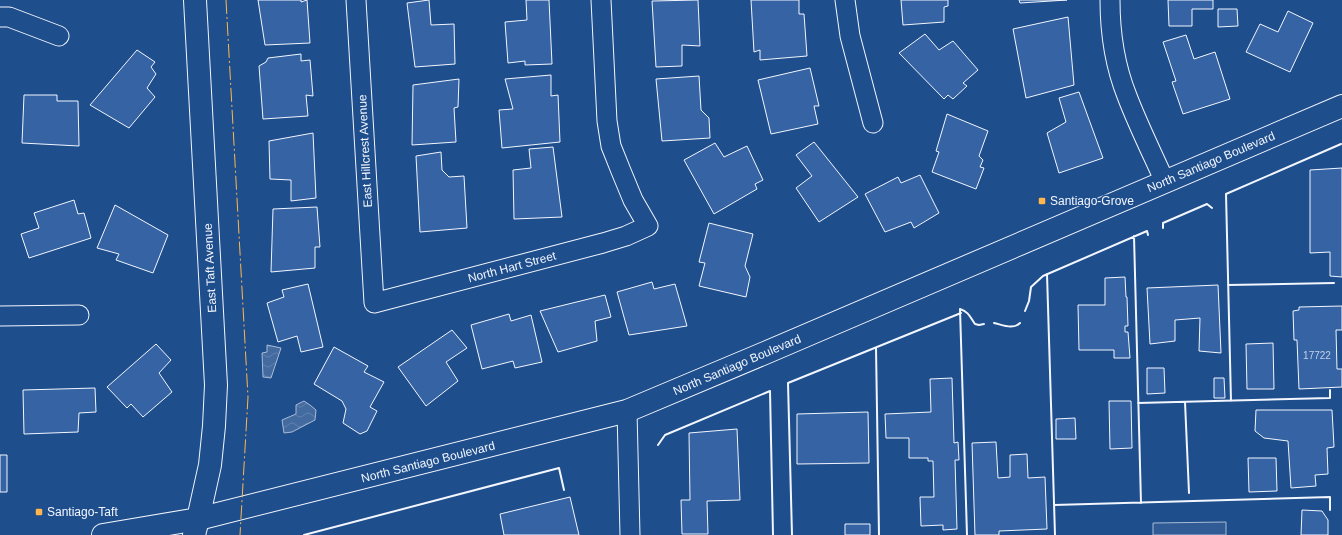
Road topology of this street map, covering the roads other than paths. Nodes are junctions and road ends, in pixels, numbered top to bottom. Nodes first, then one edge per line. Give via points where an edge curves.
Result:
1 (195, 0) edge
2 (356, 0) edge
3 (601, 0) edge
4 (845, 0) edge
5 (1110, 0) edge
6 (0, 17) edge
7 (59, 36) dead end
8 (1342, 106) edge
9 (873, 123) dead end
10 (1165, 182) junction
11 (374, 303) joint
12 (79, 315) dead end
13 (0, 316) edge
14 (627, 411) junction
15 (196, 527) edge
16 (103, 535) edge
17 (630, 535) edge

1 - 15 main road, East Taft Avenue via 216,385 210,465
2 - 11 street, East Hillcrest Avenue
3 - 11 street, North Hart Street via 607,121 612,146 634,200 648,226 603,243
4 - 9 street via 850,36
5 - 10 street via 1112,38 1126,94
6 - 7 street via 9,17
8 - 10 main road, North Santiago Boulevard
10 - 14 main road, North Santiago Boulevard
12 - 13 street
14 - 15 main road, North Santiago Boulevard
14 - 17 street
15 - 16 main road, North Santiago Boulevard

